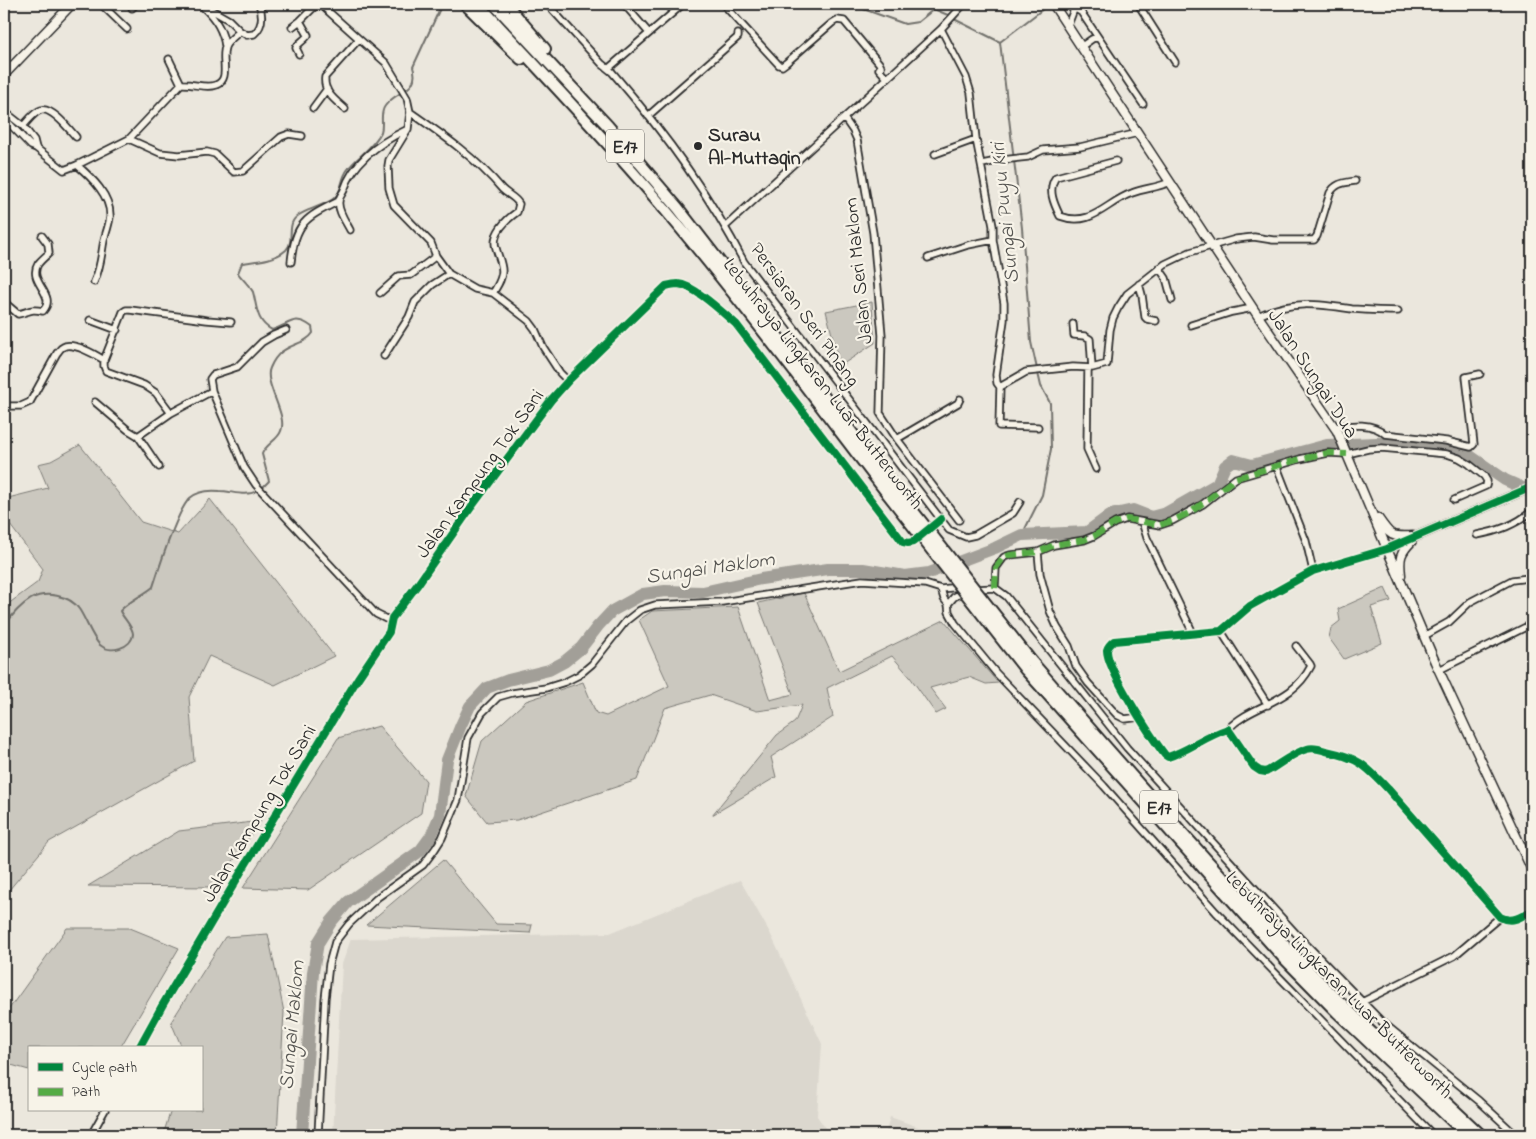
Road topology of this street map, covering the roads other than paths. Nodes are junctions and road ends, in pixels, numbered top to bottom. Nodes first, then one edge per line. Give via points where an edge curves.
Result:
1 (72, 4) edge
2 (101, 4) edge
3 (201, 4) edge
4 (259, 4) edge
5 (318, 4) edge
6 (465, 4) edge
7 (478, 4) edge
8 (494, 4) edge
9 (506, 4) edge
10 (547, 4) edge
11 (624, 4) edge
12 (683, 4) edge
13 (723, 4) edge
14 (964, 4) edge
15 (1053, 4) edge
16 (1081, 4) edge
17 (1138, 4) edge
18 (1074, 6) edge
19 (300, 21) junction
20 (1068, 25) junction
21 (292, 27) dead end
22 (942, 27) junction
23 (127, 29) dead end
24 (240, 31) junction
25 (650, 33) junction
26 (738, 34) dead end
27 (1098, 37) junction
28 (359, 39) junction
29 (225, 46) junction
30 (1082, 46) junction
31 (299, 54) dead end
32 (169, 59) dead end
33 (1176, 62) dead end
34 (609, 68) junction
35 (4, 75) edge
36 (887, 78) junction
37 (181, 84) junction
38 (570, 85) junction
39 (327, 89) junction
40 (562, 94) junction
41 (1143, 104) dead end
42 (313, 108) dead end
43 (346, 109) dead end
44 (4, 111) edge
45 (410, 112) junction
46 (648, 116) junction
47 (4, 118) edge
48 (844, 118) junction
49 (23, 126) junction
50 (408, 130) junction
51 (1138, 133) junction
52 (76, 136) dead end
53 (302, 136) dead end
54 (129, 139) junction
55 (976, 139) junction
56 (36, 148) junction
57 (935, 154) dead end
58 (1116, 161) dead end
59 (982, 164) junction
60 (77, 165) junction
61 (1355, 181) dead end
62 (1170, 182) junction
63 (339, 201) junction
64 (726, 226) junction
65 (350, 230) dead end
66 (42, 236) dead end
67 (993, 240) junction
68 (1212, 246) junction
69 (436, 256) junction
70 (928, 258) dead end
71 (291, 262) dead end
72 (1159, 268) junction
73 (449, 274) junction
74 (94, 282) dead end
75 (1139, 284) junction
76 (380, 293) dead end
77 (493, 293) junction
78 (1172, 300) dead end
79 (4, 302) edge
80 (1253, 308) junction
81 (1398, 311) dead end
82 (1258, 316) junction
83 (90, 320) dead end
84 (1156, 321) dead end
85 (232, 322) dead end
86 (1073, 324) dead end
87 (1191, 325) dead end
88 (117, 330) junction
89 (286, 330) dead end
90 (384, 356) dead end
91 (104, 360) junction
92 (1090, 368) junction
93 (1480, 374) dead end
94 (568, 381) junction
95 (1000, 387) junction
96 (212, 391) junction
97 (960, 399) dead end
98 (95, 402) dead end
99 (4, 406) edge
100 (171, 413) junction
101 (1038, 426) dead end
102 (1335, 429) junction
103 (138, 436) junction
104 (897, 439) junction
105 (1347, 452) junction
106 (159, 467) dead end
107 (1277, 467) junction
108 (1096, 469) dead end
109 (1532, 487) edge
110 (890, 490) junction
111 (1454, 500) dead end
112 (1020, 502) dead end
113 (1370, 508) junction
114 (1532, 512) edge
115 (941, 520) junction
116 (959, 520) dead end
117 (1142, 522) junction
118 (1477, 535) dead end
119 (1418, 536) junction
120 (1387, 549) junction
121 (1038, 552) junction
122 (1313, 571) junction
123 (1529, 578) dead end
124 (1402, 583) junction
125 (995, 588) junction
126 (942, 589) junction
127 (968, 590) junction
128 (948, 604) junction
129 (392, 618) junction
130 (1532, 624) edge
131 (1221, 631) junction
132 (1193, 633) junction
133 (1424, 636) junction
134 (1296, 646) dead end
135 (1439, 670) junction
136 (1268, 705) junction
137 (1140, 717) junction
138 (1228, 729) junction
139 (1532, 870) edge
140 (1532, 910) edge
141 (1500, 918) junction
142 (1286, 953) junction
143 (1362, 1002) junction
144 (140, 1046) edge
145 (104, 1112) edge
146 (91, 1135) edge
147 (318, 1135) edge
148 (1434, 1135) edge
149 (1467, 1135) edge
150 (1481, 1135) edge
151 (1516, 1135) edge

1 - 35 main road
2 - 23 street
3 - 24 street via 230,20
3 - 29 street via 218,24
4 - 24 street via 259,30 247,35
5 - 19 street
5 - 28 street
6 - 40 highway via 534,72
7 - 40 highway, Lebuhraya Lingkaran Luar Butterworth / E17
8 - 38 highway, Lebuhraya Lingkaran Luar Butterworth / E17
9 - 38 highway via 548,52
10 - 34 street, Persiaran Seri Pinang
11 - 25 street
12 - 25 street
13 - 36 street via 779,65 786,63 837,20 844,21 879,62 879,69
14 - 22 street
15 - 20 main road, Jalan Sungai Dua
16 - 18 street
17 - 33 street
18 - 20 street
18 - 27 street
19 - 21 street
19 - 31 street via 308,35 296,48
20 - 30 main road, Jalan Sungai Dua
22 - 36 street
22 - 55 street via 971,92
24 - 29 street
25 - 34 street
26 - 46 street
27 - 30 street
27 - 41 street
28 - 39 street via 325,77
28 - 45 street via 386,63 407,98
29 - 37 street via 225,72 218,85
30 - 51 main road, Jalan Sungai Dua
32 - 37 street
34 - 46 street, Persiaran Seri Pinang
36 - 48 street
37 - 54 street
38 - 110 highway, Lebuhraya Lingkaran Luar Butterworth / E17 via 678,208
39 - 42 street
39 - 43 street via 330,96
40 - 110 highway, Lebuhraya Lingkaran Luar Butterworth / E17 via 656,200
44 - 49 street
45 - 50 street
45 - 77 street via 459,147 520,204 495,239 502,271
46 - 64 street, Persiaran Seri Pinang via 676,150
47 - 56 street
48 - 64 street
48 - 104 street, Jalan Seri Maklom via 857,140 872,233 882,336 880,412
49 - 52 street via 41,110 48,110
49 - 56 street
50 - 63 street via 392,136 359,163
50 - 69 street via 389,160 389,188 394,206 431,244
51 - 59 street via 1080,147 1044,150 1028,158
51 - 62 main road, Jalan Sungai Dua
53 - 54 street via 289,134 281,137 243,171 234,172 215,154 160,153
54 - 60 street
55 - 57 street
55 - 59 street
56 - 60 street via 64,170
58 - 62 street via 1056,176 1052,182 1053,203 1060,216 1084,219 1133,192
59 - 67 street
60 - 74 street via 106,198 109,208 110,218
61 - 68 street via 1333,188 1314,240 1254,237
62 - 68 main road, Jalan Sungai Dua
63 - 65 street
63 - 71 street via 307,220 297,232
64 - 115 street, Persiaran Seri Pinang via 744,262
66 - 79 street via 48,244 49,253 38,265 36,274 48,298 46,308 18,314
67 - 70 street
67 - 95 street via 1004,302 996,375
68 - 72 street via 1190,252
68 - 80 main road, Jalan Sungai Dua
69 - 73 street
69 - 76 street via 411,274 399,276
72 - 75 street
72 - 78 street via 1166,278
73 - 77 street via 475,290
73 - 90 street via 415,302
75 - 84 street via 1146,319
75 - 92 street via 1127,294 1113,318 1107,364
77 - 94 street via 535,329
80 - 82 main road, Jalan Sungai Dua
80 - 87 street
81 - 82 street via 1314,304 1285,306
82 - 102 main road, Jalan Sungai Dua
83 - 88 street
85 - 88 street via 126,310
86 - 92 street via 1074,335 1090,339
88 - 91 street
89 - 96 street via 262,342 237,367 213,375 210,379
91 - 99 street via 82,349 63,346 30,402 21,406
91 - 100 street via 106,371 144,385 156,393
92 - 95 street via 1026,372
92 - 108 street via 1086,449
93 - 102 street via 1466,377 1474,444 1471,447 1385,434 1378,428 1353,425
94 - 115 street, Jalan Kampung Tok Sani via 666,286 685,286 708,300 736,324 903,542 913,542
94 - 129 street, Jalan Kampung Tok Sani via 472,506
95 - 101 street via 998,426
96 - 100 street
96 - 129 street via 244,468 256,485 376,614
97 - 104 street
98 - 103 street
100 - 103 street
102 - 105 main road, Jalan Sungai Dua
103 - 106 street
104 - 116 street, Jalan Seri Maklom
105 - 107 street via 1300,459
105 - 111 street via 1382,448 1447,454 1458,458 1487,481 1486,486
105 - 113 main road, Jalan Sungai Dua
107 - 117 street via 1230,481 1203,504 1172,521 1160,525
107 - 122 street via 1306,542
109 - 119 main road
110 - 142 highway, Lebuhraya Lingkaran Luar Butterworth / E17, bridge via 1028,666 1103,744
112 - 115 street, Persiaran Seri Pinang via 1013,513 975,535 966,537 953,533
113 - 119 main road via 1394,536
113 - 120 main road, Jalan Sungai Dua
114 - 118 street via 1497,531
117 - 121 street via 1127,519 1084,540 1054,545
117 - 132 street
119 - 120 main road
119 - 124 main road via 1402,551
120 - 122 street
120 - 124 main road, Jalan Sungai Dua
121 - 125 street via 1004,558 996,568
121 - 137 street via 1050,611 1076,666 1117,715 1125,719
122 - 131 street via 1250,606
123 - 133 street via 1512,580 1470,602 1449,622
124 - 133 main road, Jalan Sungai Dua
125 - 127 street
125 - 143 street via 1021,614 1127,748
126 - 127 street via 958,587
126 - 128 street
126 - 147 street via 925,584 862,580 722,602 655,605 640,610 626,621 592,664 579,675 546,688 498,698 482,713 468,738 458,800 439,843 423,865 378,897 335,942 324,999
127 - 128 street
128 - 148 street via 955,623 996,674 1110,793 1216,912
129 - 144 street, Jalan Kampung Tok Sani via 389,632 309,759
130 - 135 street
131 - 132 street
131 - 136 street
132 - 137 street via 1109,644 1107,651 1111,665
133 - 135 main road, Jalan Sungai Dua
134 - 136 street via 1310,664 1310,669 1287,695
135 - 139 main road, Jalan Sungai Dua
136 - 138 street via 1237,720
137 - 138 street via 1168,757
138 - 141 street via 1260,771 1266,772 1310,748 1358,760 1388,789
140 - 141 street via 1513,920
141 - 143 street via 1454,956
142 - 149 highway, Lebuhraya Lingkaran Luar Butterworth / E17 via 1337,1012
142 - 150 highway, Lebuhraya Lingkaran Luar Butterworth / E17
143 - 151 street via 1380,1021
145 - 146 street

